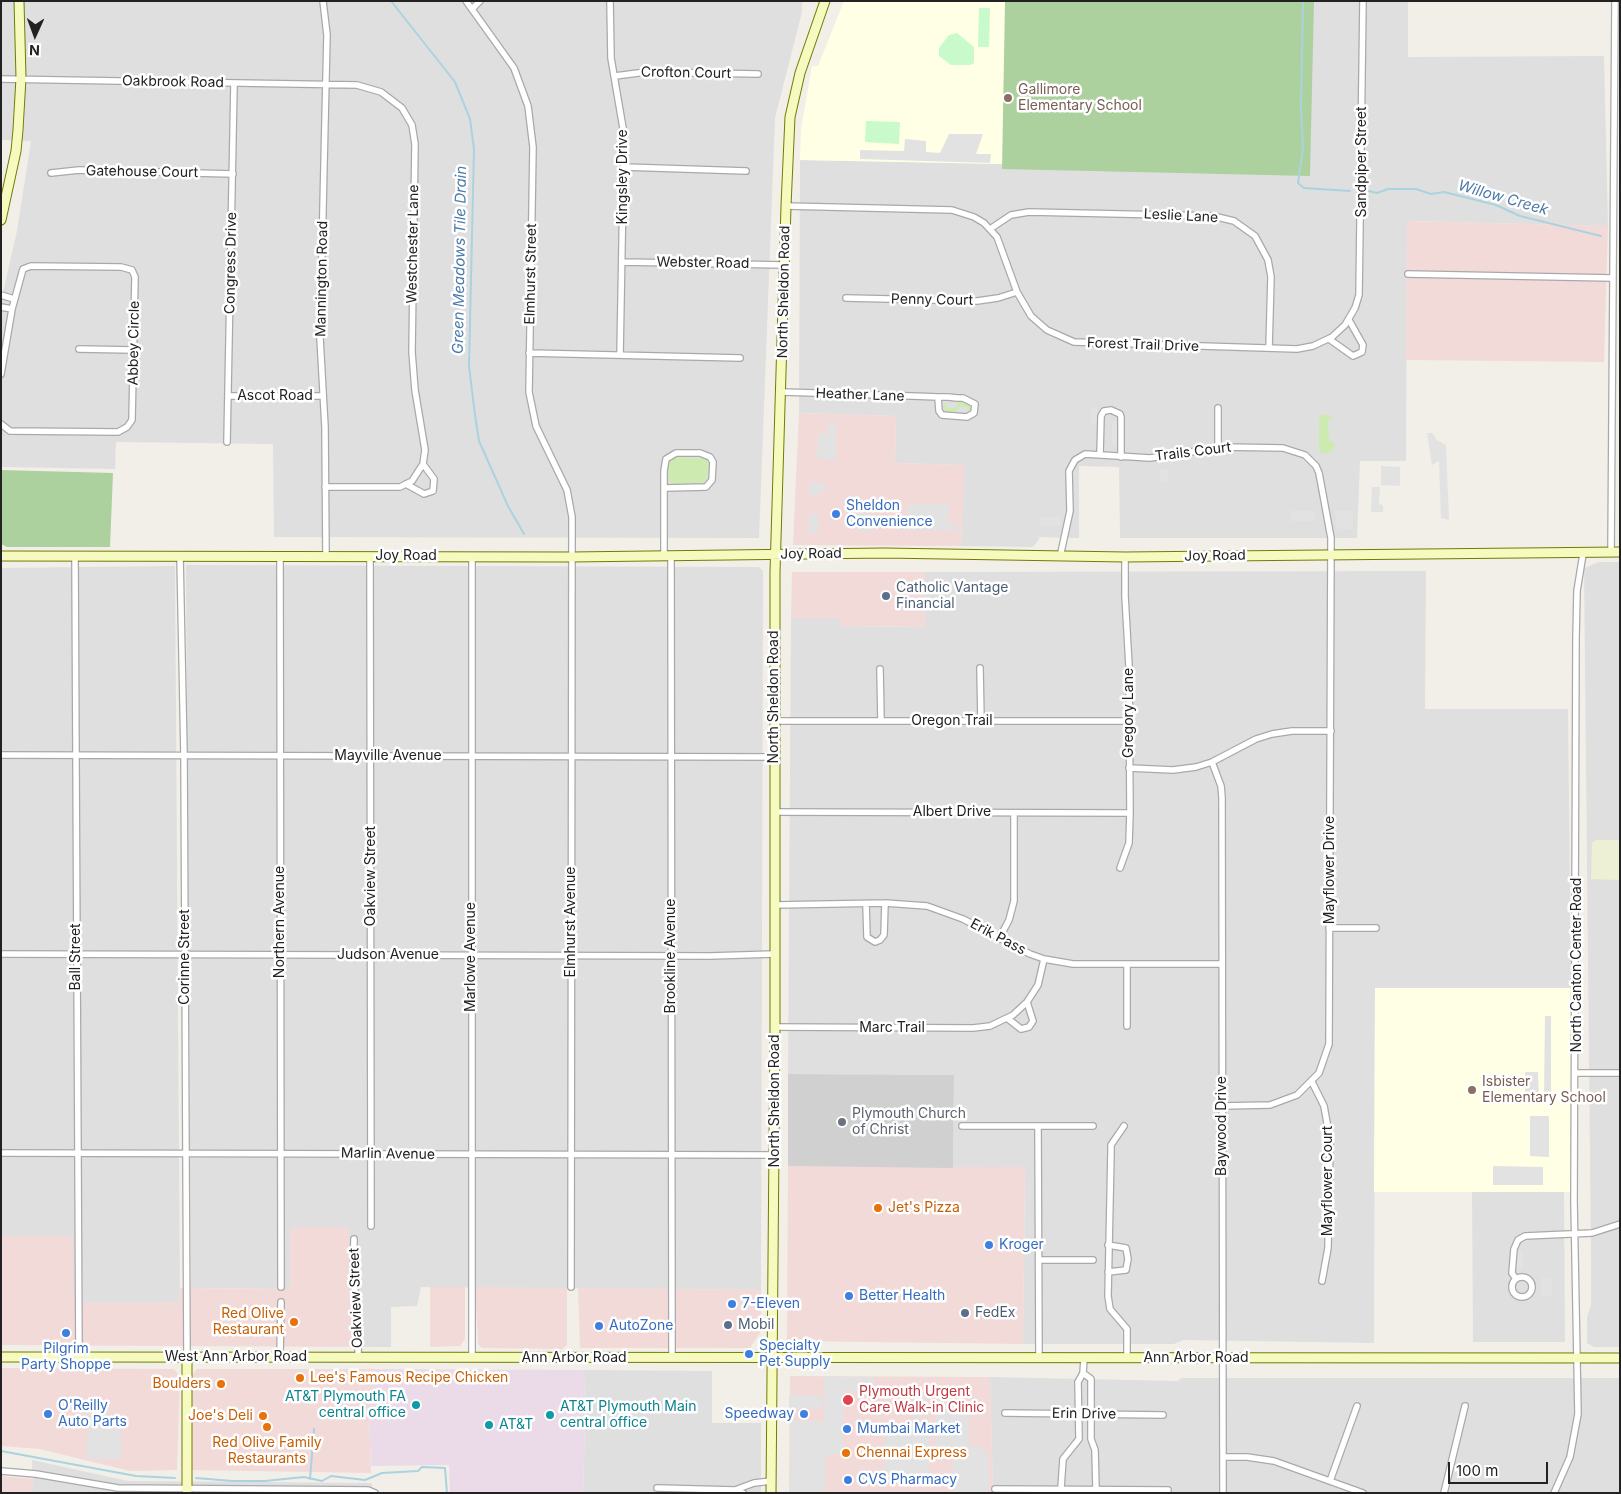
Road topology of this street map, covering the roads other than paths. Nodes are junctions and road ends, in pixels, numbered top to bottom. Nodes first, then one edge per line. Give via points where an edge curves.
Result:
1 (20, 1) edge
2 (323, 1) edge
3 (466, 1) edge
4 (480, 1) edge
5 (610, 1) edge
6 (826, 1) edge
7 (1363, 1) edge
8 (1615, 1) edge
9 (472, 9) junction
10 (758, 74) dead end
11 (615, 76) junction
12 (1, 78) edge
13 (21, 78) junction
14 (234, 84) junction
15 (326, 85) junction
16 (624, 167) junction
17 (746, 171) dead end
18 (51, 173) dead end
19 (233, 174) junction
20 (786, 206) junction
21 (1, 220) edge
22 (990, 229) junction
23 (622, 262) junction
24 (784, 264) junction
25 (1408, 274) dead end
26 (1612, 278) junction
27 (1017, 292) junction
28 (1, 295) edge
29 (846, 298) dead end
30 (14, 299) junction
31 (1, 306) edge
32 (12, 309) junction
33 (1349, 320) junction
34 (1340, 331) joint
35 (1328, 339) junction
36 (79, 348) dead end
37 (1269, 348) junction
38 (134, 350) junction
39 (529, 353) junction
40 (620, 355) junction
41 (740, 358) dead end
42 (1, 374) edge
43 (782, 392) junction
44 (228, 396) junction
45 (323, 396) junction
46 (938, 397) junction
47 (1218, 408) dead end
48 (1, 424) edge
49 (227, 442) dead end
50 (1218, 447) junction
51 (1100, 454) junction
52 (1121, 457) junction
53 (424, 464) junction
54 (406, 484) junction
55 (326, 488) junction
56 (664, 488) junction
57 (1615, 552) edge
58 (1583, 554) junction
59 (668, 555) junction
60 (777, 555) junction
61 (1, 556) edge
62 (180, 556) junction
63 (280, 556) junction
64 (326, 556) junction
65 (370, 556) junction
66 (472, 556) junction
67 (1331, 556) junction
68 (75, 557) junction
69 (571, 557) junction
70 (1060, 557) junction
71 (1125, 557) junction
72 (980, 668) dead end
73 (880, 669) dead end
74 (774, 721) junction
75 (881, 721) junction
76 (981, 721) junction
77 (1129, 721) junction
78 (1331, 731) junction
79 (1, 755) edge
80 (76, 755) junction
81 (184, 755) junction
82 (280, 755) junction
83 (371, 756) junction
84 (472, 756) junction
85 (571, 756) junction
86 (671, 757) junction
87 (774, 758) junction
88 (1212, 762) junction
89 (1130, 768) junction
90 (774, 812) junction
91 (1014, 813) junction
92 (1130, 813) junction
93 (1120, 868) dead end
94 (885, 903) junction
95 (775, 904) junction
96 (866, 904) junction
97 (1330, 928) junction
98 (1376, 928) dead end
99 (999, 939) junction
100 (1, 954) edge
101 (76, 954) junction
102 (185, 954) junction
103 (371, 954) junction
104 (774, 954) junction
105 (280, 955) junction
106 (471, 955) junction
107 (571, 955) junction
108 (671, 955) junction
109 (1044, 959) junction
110 (1127, 964) junction
111 (1222, 964) junction
112 (1027, 1002) junction
113 (1007, 1018) junction
114 (1127, 1026) dead end
115 (775, 1028) junction
116 (1576, 1073) junction
117 (1620, 1073) edge
118 (1312, 1082) junction
119 (1222, 1106) junction
120 (962, 1126) dead end
121 (1038, 1126) junction
122 (1093, 1126) dead end
123 (1124, 1126) dead end
124 (78, 1152) junction
125 (1, 1153) edge
126 (186, 1153) junction
127 (280, 1153) junction
128 (371, 1153) junction
129 (471, 1154) junction
130 (571, 1154) junction
131 (671, 1154) junction
132 (774, 1155) junction
133 (1620, 1224) edge
134 (371, 1226) dead end
135 (1576, 1234) junction
136 (354, 1239) dead end
137 (1108, 1245) junction
138 (1039, 1260) junction
139 (1093, 1260) dead end
140 (1108, 1272) junction
141 (1516, 1279) dead end
142 (1322, 1281) dead end
143 (281, 1287) dead end
144 (571, 1287) dead end
145 (281, 1302) dead end
146 (280, 1356) junction
147 (358, 1356) junction
148 (1, 1357) edge
149 (79, 1357) junction
150 (187, 1357) junction
151 (472, 1358) junction
152 (674, 1358) junction
153 (772, 1358) junction
154 (1578, 1358) junction
155 (1620, 1358) edge
156 (1039, 1359) junction
157 (1084, 1359) junction
158 (1127, 1359) junction
159 (1223, 1359) junction
160 (1083, 1373) junction
161 (1357, 1406) dead end
162 (1465, 1406) dead end
163 (1005, 1413) dead end
164 (1079, 1414) junction
165 (1091, 1414) junction
166 (1163, 1415) dead end
167 (1079, 1439) junction
168 (1091, 1439) junction
169 (1224, 1457) junction
170 (1, 1472) edge
171 (771, 1481) junction
172 (1330, 1481) junction
173 (657, 1488) dead end
174 (1061, 1488) junction
175 (995, 1489) dead end
176 (1096, 1489) junction
177 (735, 1490) junction
178 (1168, 1490) dead end
179 (186, 1491) edge
180 (375, 1493) edge
181 (744, 1493) edge
182 (771, 1493) edge
183 (1223, 1493) edge
184 (1362, 1493) edge
185 (1444, 1493) edge
186 (1554, 1493) edge

1 - 13 main road
2 - 15 street, Mannington Road via 327,35
3 - 9 street, Elmhurst Street
4 - 9 street
5 - 11 street, Kingsley Drive via 610,43
6 - 20 main road, North Sheldon Road via 800,73 790,117
7 - 33 street, Sandpiper Street via 1360,286 1358,302
8 - 26 street
9 - 39 street, Elmhurst Street via 514,68 531,120
10 - 11 street, Crofton Court via 646,72
11 - 16 street, Kingsley Drive via 623,122
12 - 13 street, Oakbrook Road
13 - 14 street, Oakbrook Road
13 - 21 main road via 16,151
14 - 15 street, Oakbrook Road
14 - 19 street, Congress Drive
15 - 45 street, Mannington Road via 320,338
15 - 53 street, Westchester Lane via 363,86 381,92 402,108 414,131 412,352
16 - 17 street
16 - 23 street, Kingsley Drive
18 - 19 street, Gatehouse Court via 79,170
19 - 44 street, Congress Drive
20 - 22 street, Forest Trail Drive via 952,210 974,217
20 - 24 main road, North Sheldon Road
22 - 27 street, Forest Trail Drive via 1002,247
22 - 37 street, Leslie Lane via 1011,215 1029,212 1213,216 1234,221 1255,236 1268,260
23 - 24 street, Webster Road
23 - 40 street, Kingsley Drive
24 - 43 main road, North Sheldon Road
25 - 26 street
26 - 57 street
27 - 29 street, Penny Court via 977,301
27 - 37 street, Forest Trail Drive via 1039,323 1074,342
28 - 30 street
30 - 32 street, Abbey Circle
30 - 38 street, Abbey Circle via 22,269 31,266 121,267 132,270 135,277
31 - 32 street
32 - 42 street, Abbey Circle
33 - 34 street, Sandpiper Street
33 - 35 street via 1363,345 1362,352 1353,356
34 - 35 street, Forest Trail Drive
35 - 37 street, Forest Trail Drive via 1301,348
36 - 38 street
38 - 48 street, Abbey Circle via 132,420 127,427 118,432 10,431
39 - 40 street
39 - 69 street, Elmhurst Street via 533,417 570,501
40 - 41 street
43 - 46 street, Heather Lane
43 - 60 main road, North Sheldon Road
44 - 45 street, Ascot Road
44 - 49 street, Congress Drive
45 - 55 street, Mannington Road
46 - 46 street, Heather Lane via 971,400 975,404 974,413 967,417 942,415
47 - 50 street
50 - 52 street, Trails Court via 1150,458
50 - 67 street, Trails Court via 1288,448 1310,459 1322,484 1332,538
51 - 52 street, Trails Court
51 - 52 street via 1100,416 1111,410 1121,418
51 - 70 street, Trails Court via 1085,454 1070,467 1070,511
53 - 54 street via 417,476
53 - 54 street, Westchester Lane via 434,479 433,491 424,494
54 - 55 street via 393,488
55 - 64 street, Mannington Road
56 - 56 street, Brookline Avenue via 665,463 669,455 700,453 710,457 713,462 712,480 706,487
56 - 59 street, Brookline Avenue
57 - 58 main road, Joy Road
58 - 67 main road, Joy Road
58 - 116 street, North Canton Center Road via 1577,591 1576,634
59 - 60 main road, Joy Road
59 - 69 main road, Joy Road
59 - 86 street, Brookline Avenue
60 - 70 main road, Joy Road via 884,553
60 - 74 main road, North Sheldon Road
61 - 68 main road, Joy Road
62 - 63 main road, Joy Road
62 - 68 main road, Joy Road
62 - 81 street, Corinne Street
63 - 64 main road, Joy Road
63 - 82 street, Northern Avenue
64 - 65 main road, Joy Road
65 - 66 main road, Joy Road
65 - 83 street, Oakview Street
66 - 69 main road, Joy Road
66 - 84 street, Marlowe Avenue
67 - 71 main road, Joy Road
67 - 78 street, Mayflower Drive
68 - 80 street, Ball Street
69 - 85 street, Elmhurst Avenue
70 - 71 main road, Joy Road
71 - 77 street, Gregory Lane
72 - 76 street
73 - 75 street
74 - 75 street, Oregon Trail
74 - 87 main road, North Sheldon Road
75 - 76 street, Oregon Trail
76 - 77 street, Oregon Trail
77 - 89 street, Gregory Lane
78 - 88 street via 1272,734
78 - 97 street, Mayflower Drive
79 - 80 street, Mayville Avenue
80 - 81 street, Mayville Avenue
80 - 101 street, Ball Street
81 - 82 street, Mayville Avenue
81 - 102 street, Corinne Street
82 - 83 street, Mayville Avenue
82 - 105 street, Northern Avenue
83 - 84 street, Mayville Avenue
83 - 103 street, Oakview Street
84 - 85 street, Mayville Avenue
84 - 106 street, Marlowe Avenue
85 - 86 street, Mayville Avenue
85 - 107 street, Elmhurst Avenue
86 - 87 street, Mayville Avenue
86 - 108 street, Brookline Avenue
87 - 90 main road, North Sheldon Road
88 - 89 street via 1185,769
88 - 111 street, Baywood Drive via 1222,797
89 - 92 street, Gregory Lane
90 - 91 street, Albert Drive
90 - 95 main road, North Sheldon Road
91 - 92 street, Albert Drive
91 - 99 street via 1014,901
92 - 93 street, Gregory Lane via 1129,843
94 - 96 street, Erik Pass
94 - 96 street via 884,936 875,942 867,937
94 - 99 street, Erik Pass via 940,910 964,919
95 - 96 street, Erik Pass
95 - 104 main road, North Sheldon Road
97 - 98 street
97 - 118 street, Mayflower Drive via 1329,1044 1323,1065
99 - 109 street, Erik Pass
100 - 101 street, Judson Avenue
101 - 102 street, Judson Avenue
101 - 124 street, Ball Street
102 - 105 street, Judson Avenue
102 - 126 street, Corinne Street
103 - 105 street, Judson Avenue
103 - 106 street, Judson Avenue
103 - 128 street, Oakview Street
104 - 108 street, Judson Avenue
104 - 115 main road, North Sheldon Road
105 - 127 street, Northern Avenue
106 - 107 street, Judson Avenue
106 - 129 street, Marlowe Avenue
107 - 108 street, Judson Avenue
107 - 130 street, Elmhurst Avenue
108 - 131 street, Brookline Avenue
109 - 110 street, Erik Pass via 1073,964
109 - 112 street, Marc Trail via 1038,985
110 - 111 street, Erik Pass
110 - 114 street
111 - 119 street, Baywood Drive
112 - 113 street, Marc Trail
112 - 113 street via 1033,1021 1029,1028 1021,1029
113 - 115 street, Marc Trail via 990,1026 973,1028
115 - 132 main road, North Sheldon Road
116 - 117 street
116 - 135 street, North Canton Center Road
118 - 119 street, Mayflower Drive via 1297,1095 1277,1104
118 - 142 street, Mayflower Court via 1324,1106 1329,1132 1328,1248
119 - 159 street, Baywood Drive
120 - 121 street
121 - 122 street
121 - 138 street
123 - 137 street via 1111,1145
124 - 125 street, Marlin Avenue
124 - 126 street, Marlin Avenue
124 - 149 street, Ball Street
126 - 127 street, Marlin Avenue
126 - 150 street, Corinne Street
127 - 128 street, Marlin Avenue
127 - 143 street, Northern Avenue
128 - 129 street, Marlin Avenue
128 - 134 street, Oakview Street
129 - 130 street, Marlin Avenue
129 - 151 street, Marlowe Avenue
130 - 131 street, Marlin Avenue
130 - 144 street, Elmhurst Avenue
131 - 132 street, Marlin Avenue
131 - 152 street, Brookline Avenue
132 - 153 main road, North Sheldon Road
133 - 135 street via 1600,1232
135 - 141 street via 1521,1238 1516,1243 1512,1259 1512,1273
135 - 154 street, North Canton Center Road
136 - 147 street, Oakview Street
137 - 140 street
137 - 140 street via 1126,1248 1128,1259 1126,1270
138 - 139 street
138 - 156 street
140 - 158 street via 1108,1304 1127,1329
145 - 146 street
146 - 147 main road, West Ann Arbor Road
146 - 150 main road, West Ann Arbor Road
147 - 151 main road, West Ann Arbor Road
148 - 149 main road, West Ann Arbor Road
149 - 150 main road, West Ann Arbor Road
150 - 179 main road
151 - 152 main road, Ann Arbor Road
152 - 153 main road
153 - 156 main road, Ann Arbor Road
153 - 171 main road, North Sheldon Road
154 - 155 main road, Ann Arbor Road
154 - 159 main road, Ann Arbor Road
154 - 186 street, North Canton Center Road via 1577,1429 1570,1458
156 - 157 main road, Ann Arbor Road
157 - 158 main road, Ann Arbor Road
157 - 160 street
158 - 159 main road, Ann Arbor Road
159 - 169 street, Baywood Drive
160 - 164 street via 1078,1382
160 - 165 street via 1091,1379
161 - 172 street
162 - 185 street
163 - 164 street, Erin Drive
164 - 165 street, Erin Drive
164 - 167 street
165 - 166 street, Erin Drive
165 - 168 street
167 - 168 street
167 - 174 street via 1063,1459
168 - 176 street via 1095,1450
169 - 172 street via 1274,1461
169 - 183 street, Baywood Drive
170 - 179 street via 36,1474 118,1488
171 - 177 street
171 - 182 main road, North Sheldon Road
172 - 184 street
173 - 177 street
174 - 175 street
174 - 176 street
176 - 178 street
177 - 181 street
179 - 180 street via 368,1490

